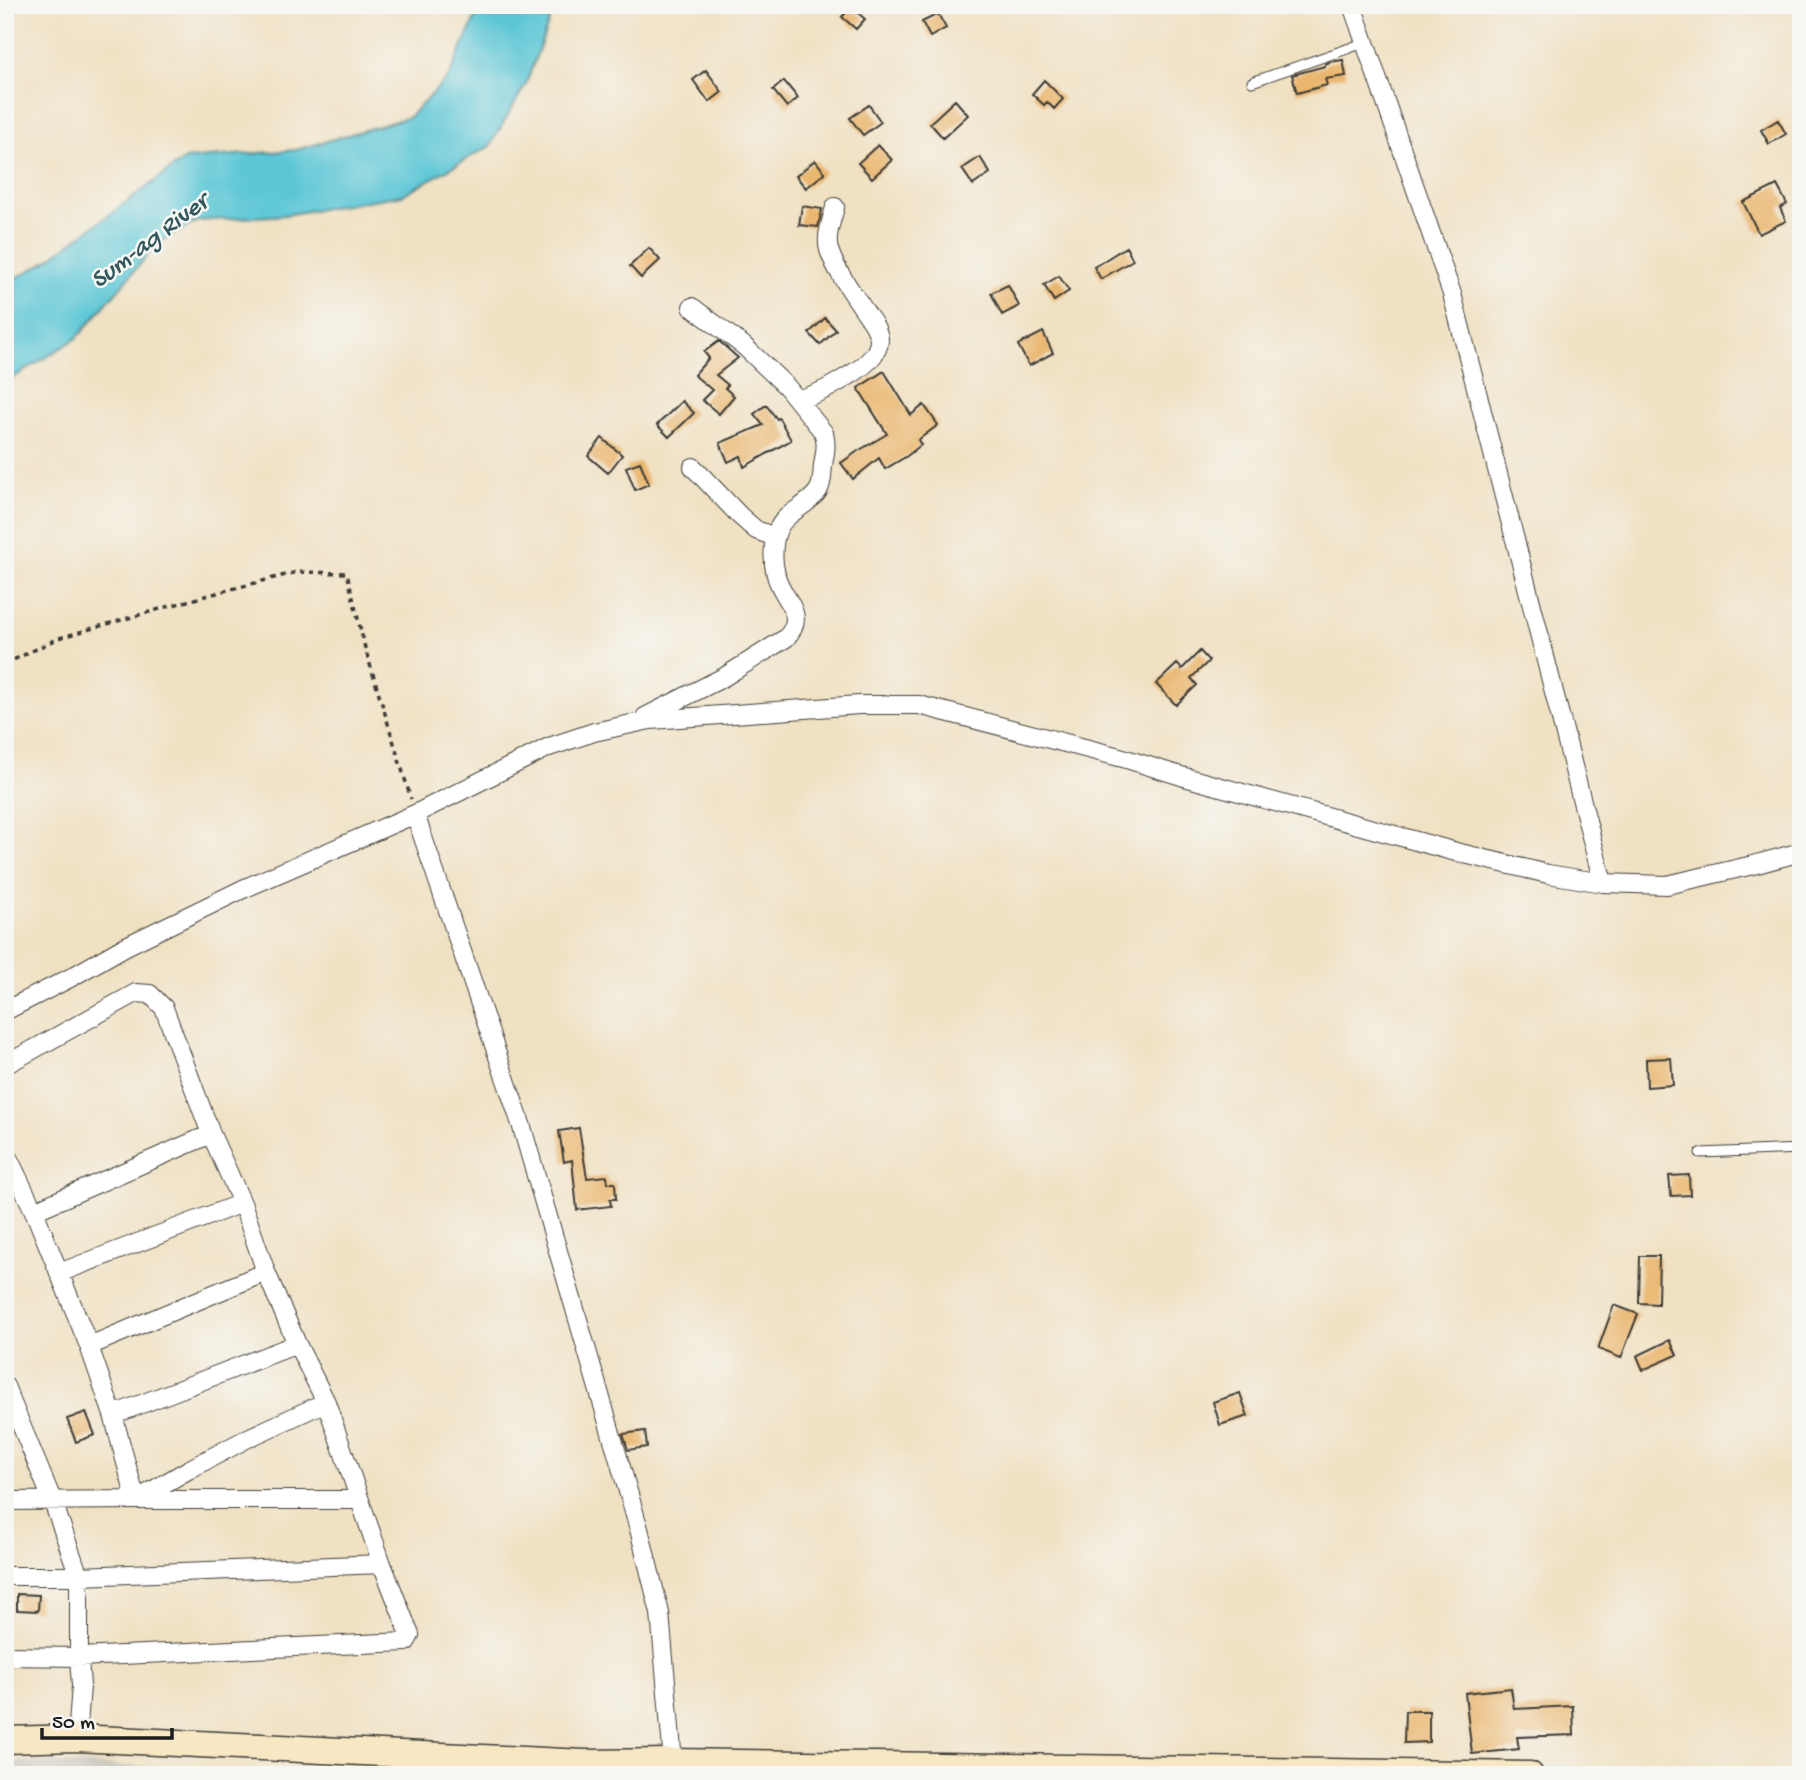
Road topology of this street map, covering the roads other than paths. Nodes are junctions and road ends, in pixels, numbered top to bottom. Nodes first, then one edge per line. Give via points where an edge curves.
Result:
1 (1352, 5) edge
2 (1364, 43) junction
3 (1252, 82) dead end
4 (835, 207) dead end
5 (692, 307) dead end
6 (797, 399) junction
7 (693, 467) dead end
8 (775, 537) junction
9 (631, 724) junction
10 (415, 814) junction
11 (1801, 852) edge
12 (1603, 883) junction
13 (5, 1011) edge
14 (5, 1065) edge
15 (211, 1134) junction
16 (1801, 1149) edge
17 (5, 1151) edge
18 (1700, 1153) dead end
19 (242, 1203) junction
20 (34, 1211) junction
21 (267, 1272) junction
22 (59, 1273) junction
23 (297, 1344) junction
24 (89, 1346) junction
25 (5, 1386) edge
26 (326, 1402) junction
27 (113, 1415) junction
28 (136, 1500) junction
29 (360, 1500) junction
30 (5, 1501) edge
31 (53, 1502) junction
32 (382, 1564) junction
33 (5, 1576) edge
34 (79, 1576) junction
35 (5, 1656) edge
36 (79, 1657) junction
37 (77, 1738) junction
38 (5, 1740) edge
39 (673, 1762) junction
40 (1014, 1771) edge
41 (1530, 1775) edge

1 - 2 street
2 - 3 lane
2 - 12 street via 1452,294
4 - 6 street via 830,251 876,328 878,348 846,377
5 - 6 street via 744,346
6 - 8 street via 824,433 822,480 816,494 782,522
7 - 8 street via 756,530
8 - 9 street via 776,575 796,620 790,634 724,677
9 - 10 street via 549,747
9 - 12 street via 859,705 919,705 1456,852
10 - 13 street via 243,888
10 - 39 street via 521,1124 639,1530 660,1613
11 - 12 street via 1667,885
14 - 15 street via 136,993 150,994 164,1008
15 - 19 street
15 - 20 street
16 - 18 lane
17 - 20 street
19 - 21 street
19 - 22 street
20 - 22 street
21 - 23 street
21 - 24 street
22 - 24 street
23 - 26 street
23 - 27 street
24 - 27 street
25 - 31 street
26 - 28 street
26 - 29 street
27 - 28 street
28 - 29 street
28 - 31 street
29 - 32 street
30 - 31 street
31 - 34 street
32 - 34 street
32 - 36 street via 410,1635 406,1642
33 - 34 street
34 - 36 street
35 - 36 street
36 - 37 street
37 - 38 main road
37 - 39 main road via 584,1763
39 - 40 main road
40 - 41 main road

